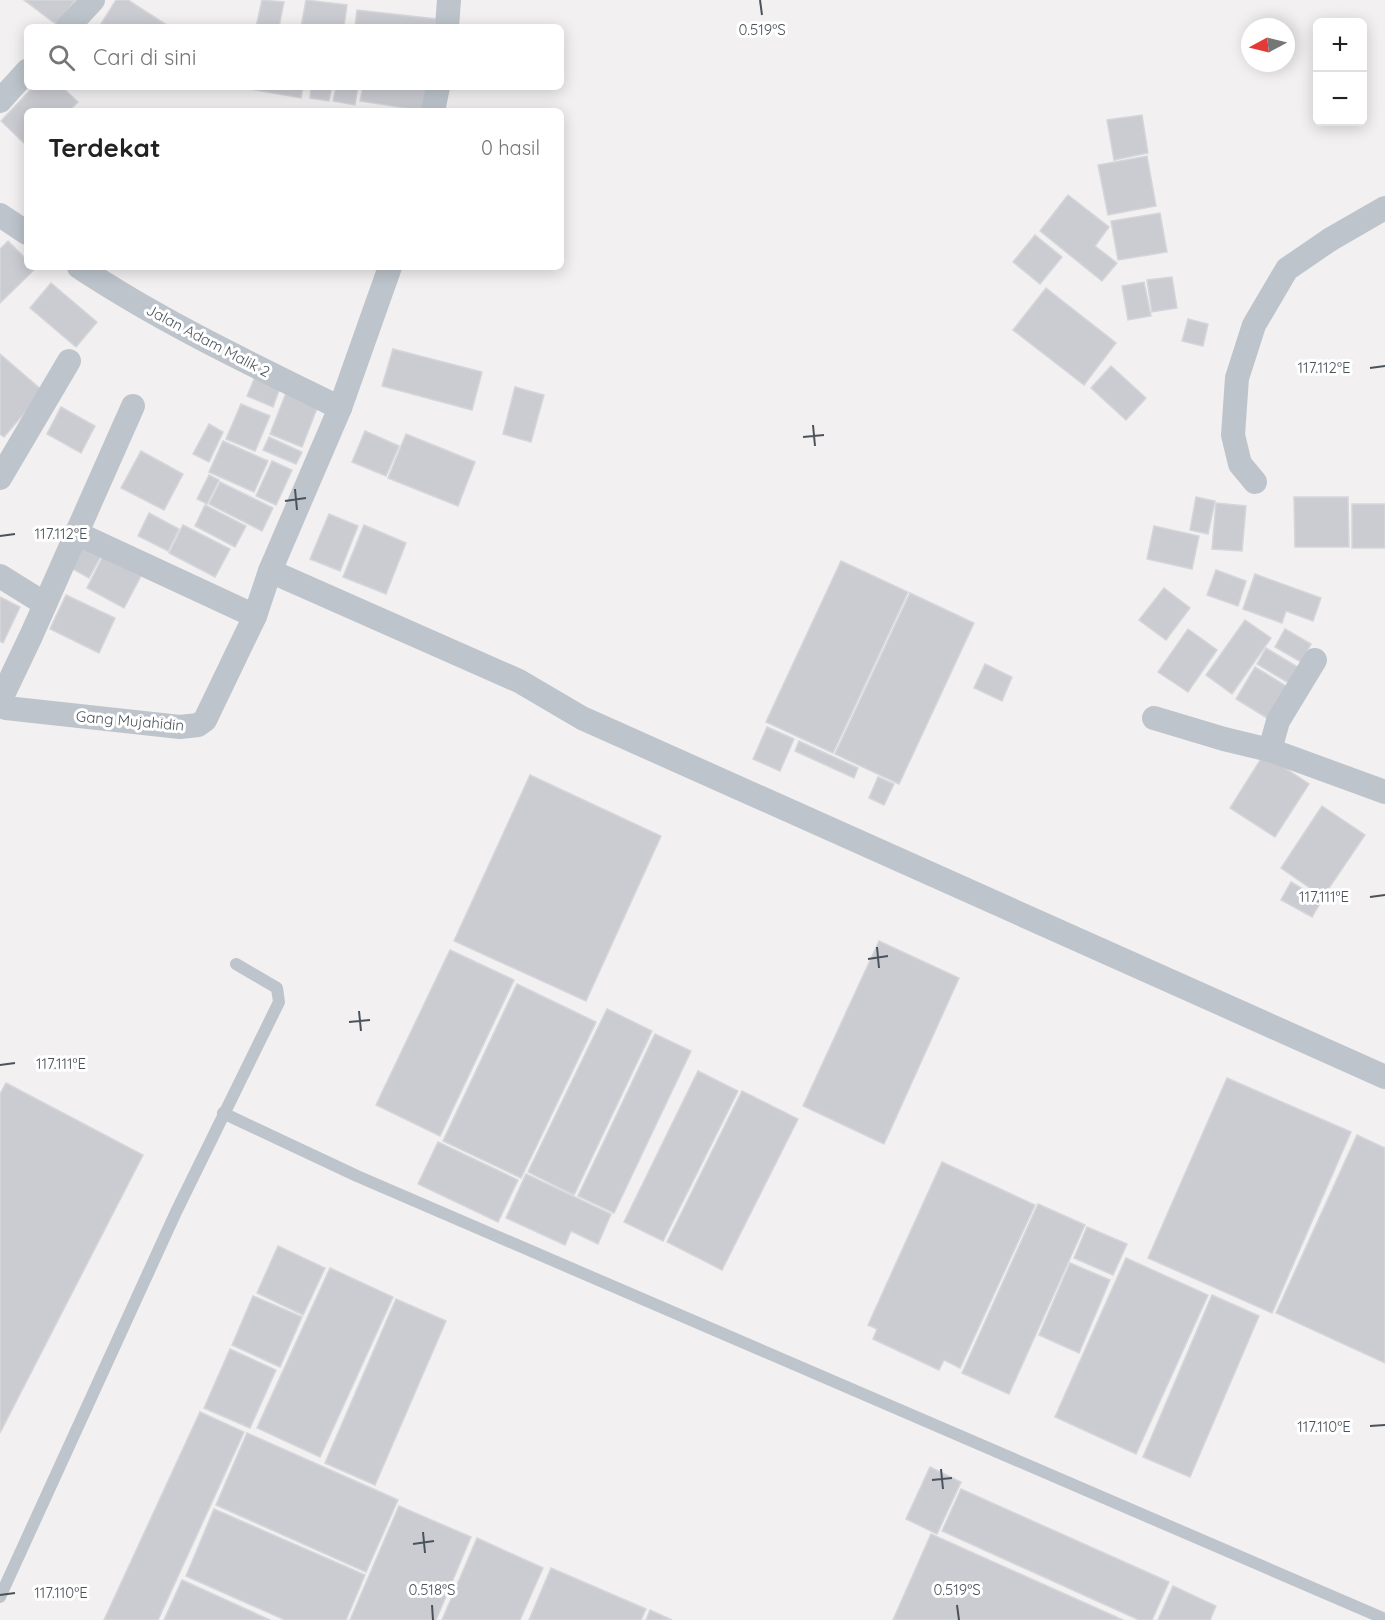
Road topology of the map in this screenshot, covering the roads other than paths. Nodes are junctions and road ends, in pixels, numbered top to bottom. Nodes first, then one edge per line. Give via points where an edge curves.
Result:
1 (93, 0) edge
2 (449, 0) edge
3 (71, 24) edge
4 (447, 24) edge
5 (24, 74) edge
6 (437, 90) edge
7 (0, 101) edge
8 (434, 108) edge
9 (1385, 208) edge
10 (0, 215) edge
11 (24, 231) edge
12 (84, 270) edge
13 (389, 270) edge
14 (69, 361) dead end
15 (133, 406) dead end
16 (340, 408) junction
17 (0, 478) edge
18 (1255, 482) dead end
19 (76, 533) junction
20 (270, 572) junction
21 (0, 576) edge
22 (45, 604) junction
23 (255, 616) junction
24 (1315, 660) dead end
25 (1154, 718) dead end
26 (1270, 750) junction
27 (1385, 792) edge
28 (236, 964) dead end
29 (1385, 1077) edge
30 (223, 1113) junction
31 (0, 1597) edge
32 (1385, 1619) edge

1 - 3 street
2 - 4 street
5 - 7 street
6 - 8 street
9 - 18 street via 1287,269 1254,325 1237,378 1233,435 1240,464
10 - 11 street
12 - 16 street, Jalan Adam Malik 2 via 200,340
13 - 16 street, Gang Mujahidin
14 - 17 street
15 - 19 street, Gang Mujahidin
16 - 20 street, Gang Mujahidin
19 - 22 street, Gang Mujahidin
19 - 23 street
20 - 23 street, Gang Mujahidin
20 - 29 street via 519,681 582,718
21 - 22 street
22 - 23 street, Gang Mujahidin via 1,704 6,708 180,727 205,720
24 - 26 street via 1278,722
25 - 26 street
26 - 27 street
28 - 30 lane via 277,988 279,1002
30 - 31 lane
30 - 32 lane via 357,1176

